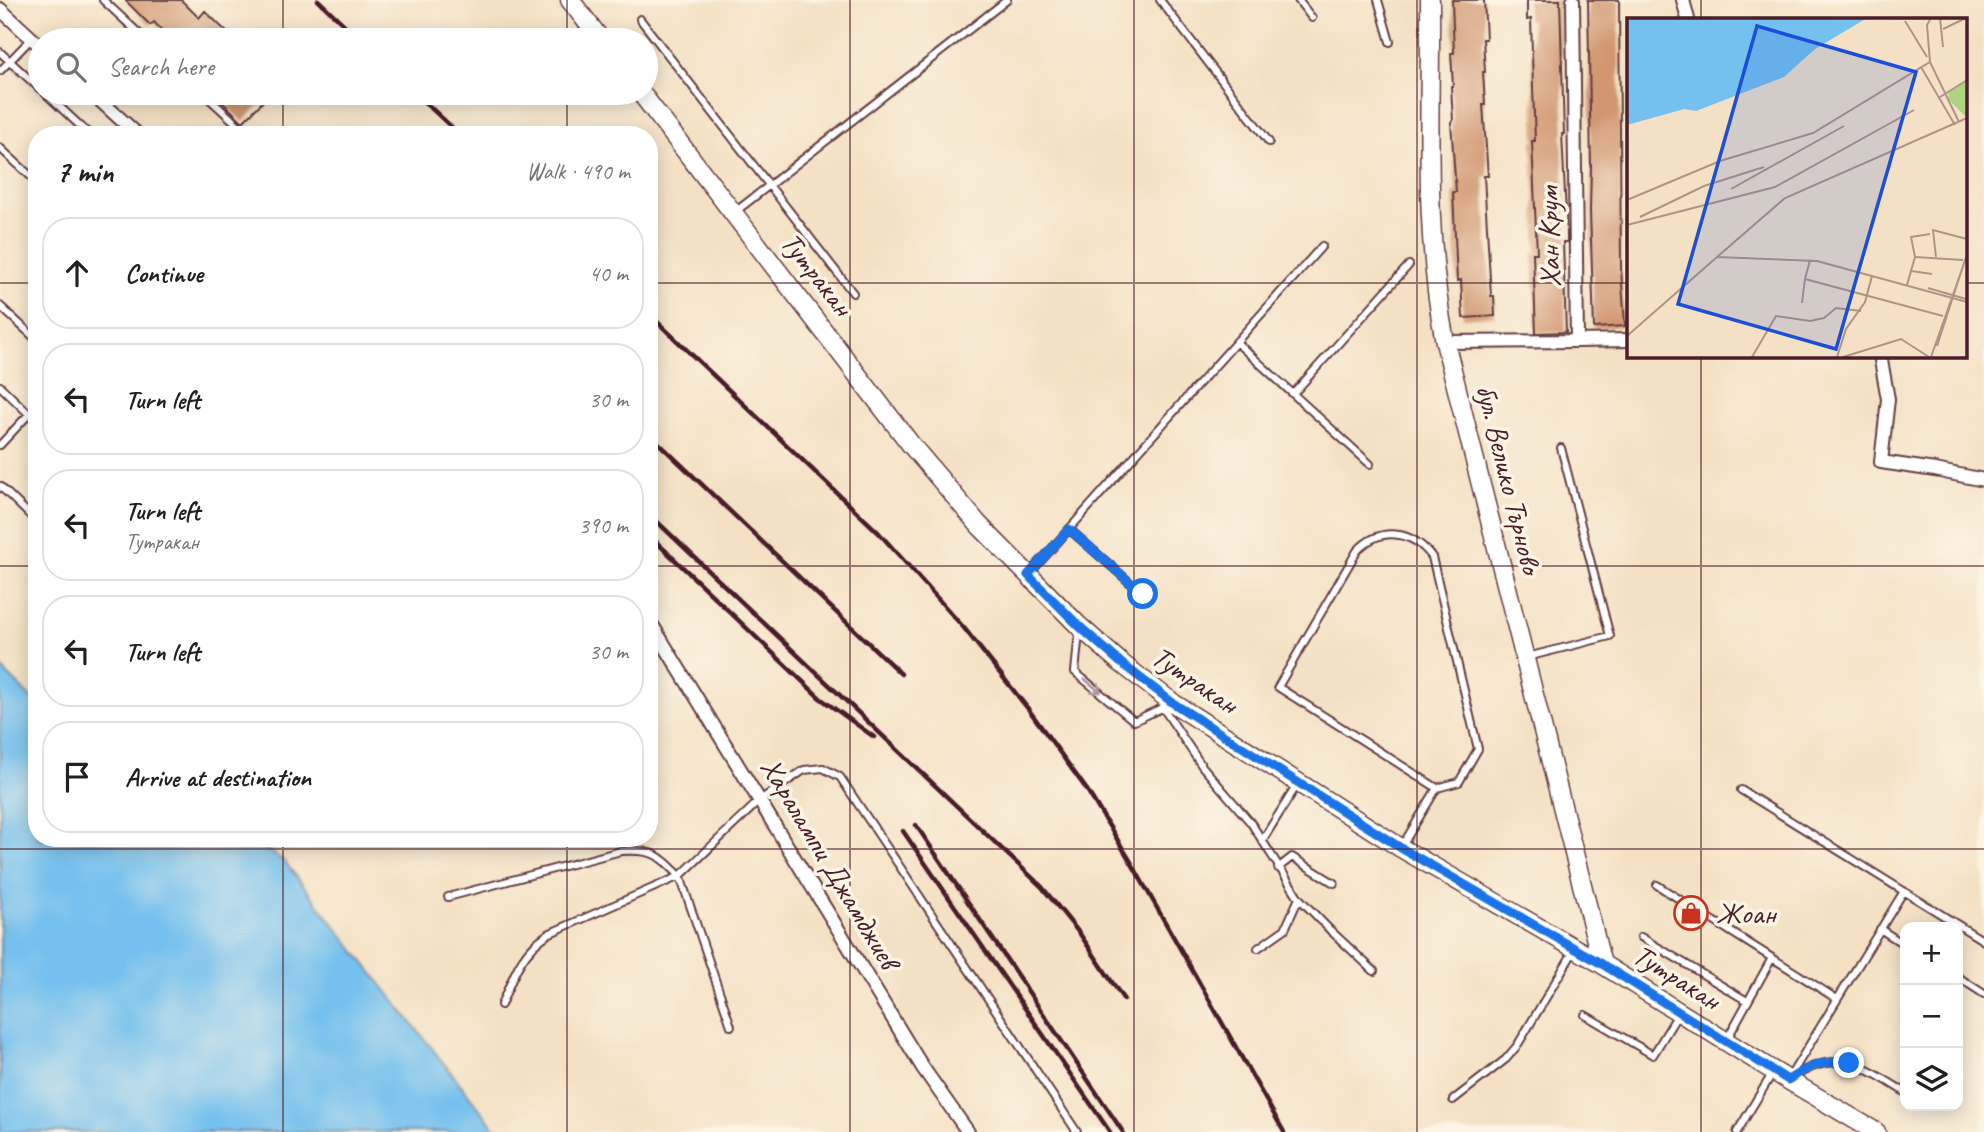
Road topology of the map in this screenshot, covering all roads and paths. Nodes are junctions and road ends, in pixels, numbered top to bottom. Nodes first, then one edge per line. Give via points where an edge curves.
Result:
1 (103, 0) edge
2 (569, 0) edge
3 (1007, 0) edge
4 (1160, 0) edge
5 (1298, 0) edge
6 (1378, 0) edge
7 (1430, 0) edge
8 (1573, 0) edge
9 (1682, 0) edge
10 (0, 9) edge
11 (1312, 18) dead end
12 (1688, 18) edge
13 (640, 19) dead end
14 (133, 28) edge
15 (591, 28) edge
16 (647, 28) edge
17 (28, 35) edge
18 (658, 42) edge
19 (1390, 42) dead end
20 (28, 48) edge
21 (0, 52) edge
22 (10, 61) junction
23 (0, 71) edge
24 (28, 78) edge
25 (58, 105) edge
26 (105, 105) edge
27 (216, 105) edge
28 (650, 105) edge
29 (80, 126) edge
30 (128, 126) edge
31 (239, 126) edge
32 (1269, 142) dead end
33 (0, 148) edge
34 (28, 174) edge
35 (769, 185) junction
36 (734, 213) junction
37 (1322, 246) dead end
38 (1409, 265) dead end
39 (853, 293) dead end
40 (0, 306) edge
41 (28, 332) edge
42 (1627, 340) edge
43 (1577, 341) junction
44 (1236, 342) junction
45 (1444, 342) junction
46 (1880, 357) edge
47 (0, 386) edge
48 (1293, 394) junction
49 (28, 413) edge
50 (28, 415) edge
51 (0, 445) edge
52 (1560, 448) dead end
53 (1370, 464) dead end
54 (1984, 480) edge
55 (0, 486) edge
56 (28, 513) edge
57 (1069, 529) junction
58 (1028, 575) junction
59 (1143, 594) dead end
60 (1079, 626) junction
61 (658, 635) edge
62 (1526, 658) junction
63 (1168, 706) junction
64 (1298, 783) junction
65 (1437, 788) junction
66 (1741, 790) dead end
67 (760, 800) junction
68 (1262, 841) junction
69 (1401, 848) junction
70 (1278, 868) junction
71 (680, 876) junction
72 (1334, 883) dead end
73 (1657, 885) dead end
74 (1904, 891) junction
75 (448, 897) dead end
76 (1299, 898) junction
77 (1880, 929) junction
78 (1641, 937) dead end
79 (1984, 941) edge
80 (1900, 942) edge
81 (1575, 947) junction
82 (1258, 948) dead end
83 (1772, 958) junction
84 (1602, 964) junction
85 (1374, 971) dead end
86 (1963, 980) edge
87 (1984, 994) edge
88 (1837, 999) junction
89 (1747, 1001) junction
90 (501, 1005) dead end
91 (1679, 1012) junction
92 (1584, 1015) dead end
93 (730, 1026) dead end
94 (1726, 1041) junction
95 (1781, 1075) junction
96 (1900, 1089) edge
97 (1453, 1100) dead end
98 (968, 1132) edge
99 (1077, 1132) edge
100 (1737, 1132) edge
101 (1876, 1132) edge

1 - 14 lane
2 - 15 street
3 - 35 lane
4 - 32 lane
5 - 11 lane
6 - 19 lane
7 - 45 street, бул. Велико Търново via 1432,246
8 - 43 street, Хан Крум
9 - 12 street
10 - 17 street
13 - 16 lane
18 - 35 lane
20 - 22 lane
21 - 22 lane
22 - 23 lane
22 - 24 lane
25 - 29 lane
26 - 30 street
27 - 31 lane
28 - 36 street, Тутракан
33 - 34 lane
35 - 36 lane
35 - 39 lane
36 - 58 street, Тутракан via 912,446
37 - 44 lane
38 - 48 lane
40 - 41 lane
42 - 43 street
43 - 45 street
44 - 48 lane
44 - 57 lane
45 - 62 street, бул. Велико Търново
46 - 54 street via 1888,399 1881,462
47 - 49 lane
48 - 53 lane
50 - 51 lane
52 - 62 lane via 1610,636
55 - 56 lane
57 - 58 lane
57 - 59 lane
58 - 60 street, Тутракан
60 - 63 street, Тутракан
60 -> 63 lane via 1075,671 1134,721
61 - 67 street, Харалампи Джамджиев
62 - 84 street, бул. Велико Търново
63 - 64 street, Тутракан
63 - 68 lane via 1187,746 1236,802
64 - 68 lane
64 - 69 street, Тутракан
65 - 65 lane via 1279,687 1357,551 1367,540 1381,535 1413,539 1432,557 1478,749 1459,782
65 - 69 lane
66 - 74 lane
67 - 71 lane
67 - 98 street, Харалампи Джамджиев via 923,1068
67 - 99 lane via 804,770 823,768 840,777
68 - 70 lane
69 - 81 street, Тутракан
70 - 72 lane via 1292,857
70 - 76 lane
71 - 75 lane via 659,855 621,851
71 - 90 lane via 533,944
71 - 93 lane
73 - 83 lane
74 - 77 lane
74 - 79 lane
76 - 82 lane via 1285,929
76 - 85 lane
77 - 80 lane
77 - 88 lane
78 - 89 lane
81 - 84 street, Тутракан
81 - 97 lane via 1517,1046
83 - 88 lane
83 - 89 lane
84 - 91 street, Тутракан
86 - 87 lane
88 - 95 lane
89 - 94 lane
91 - 92 lane via 1653,1055
91 - 94 street, Тутракан
94 - 95 street, Тутракан
95 - 96 lane via 1827,1062 1849,1063
95 - 100 lane via 1770,1081
95 - 101 street, Тутракан

